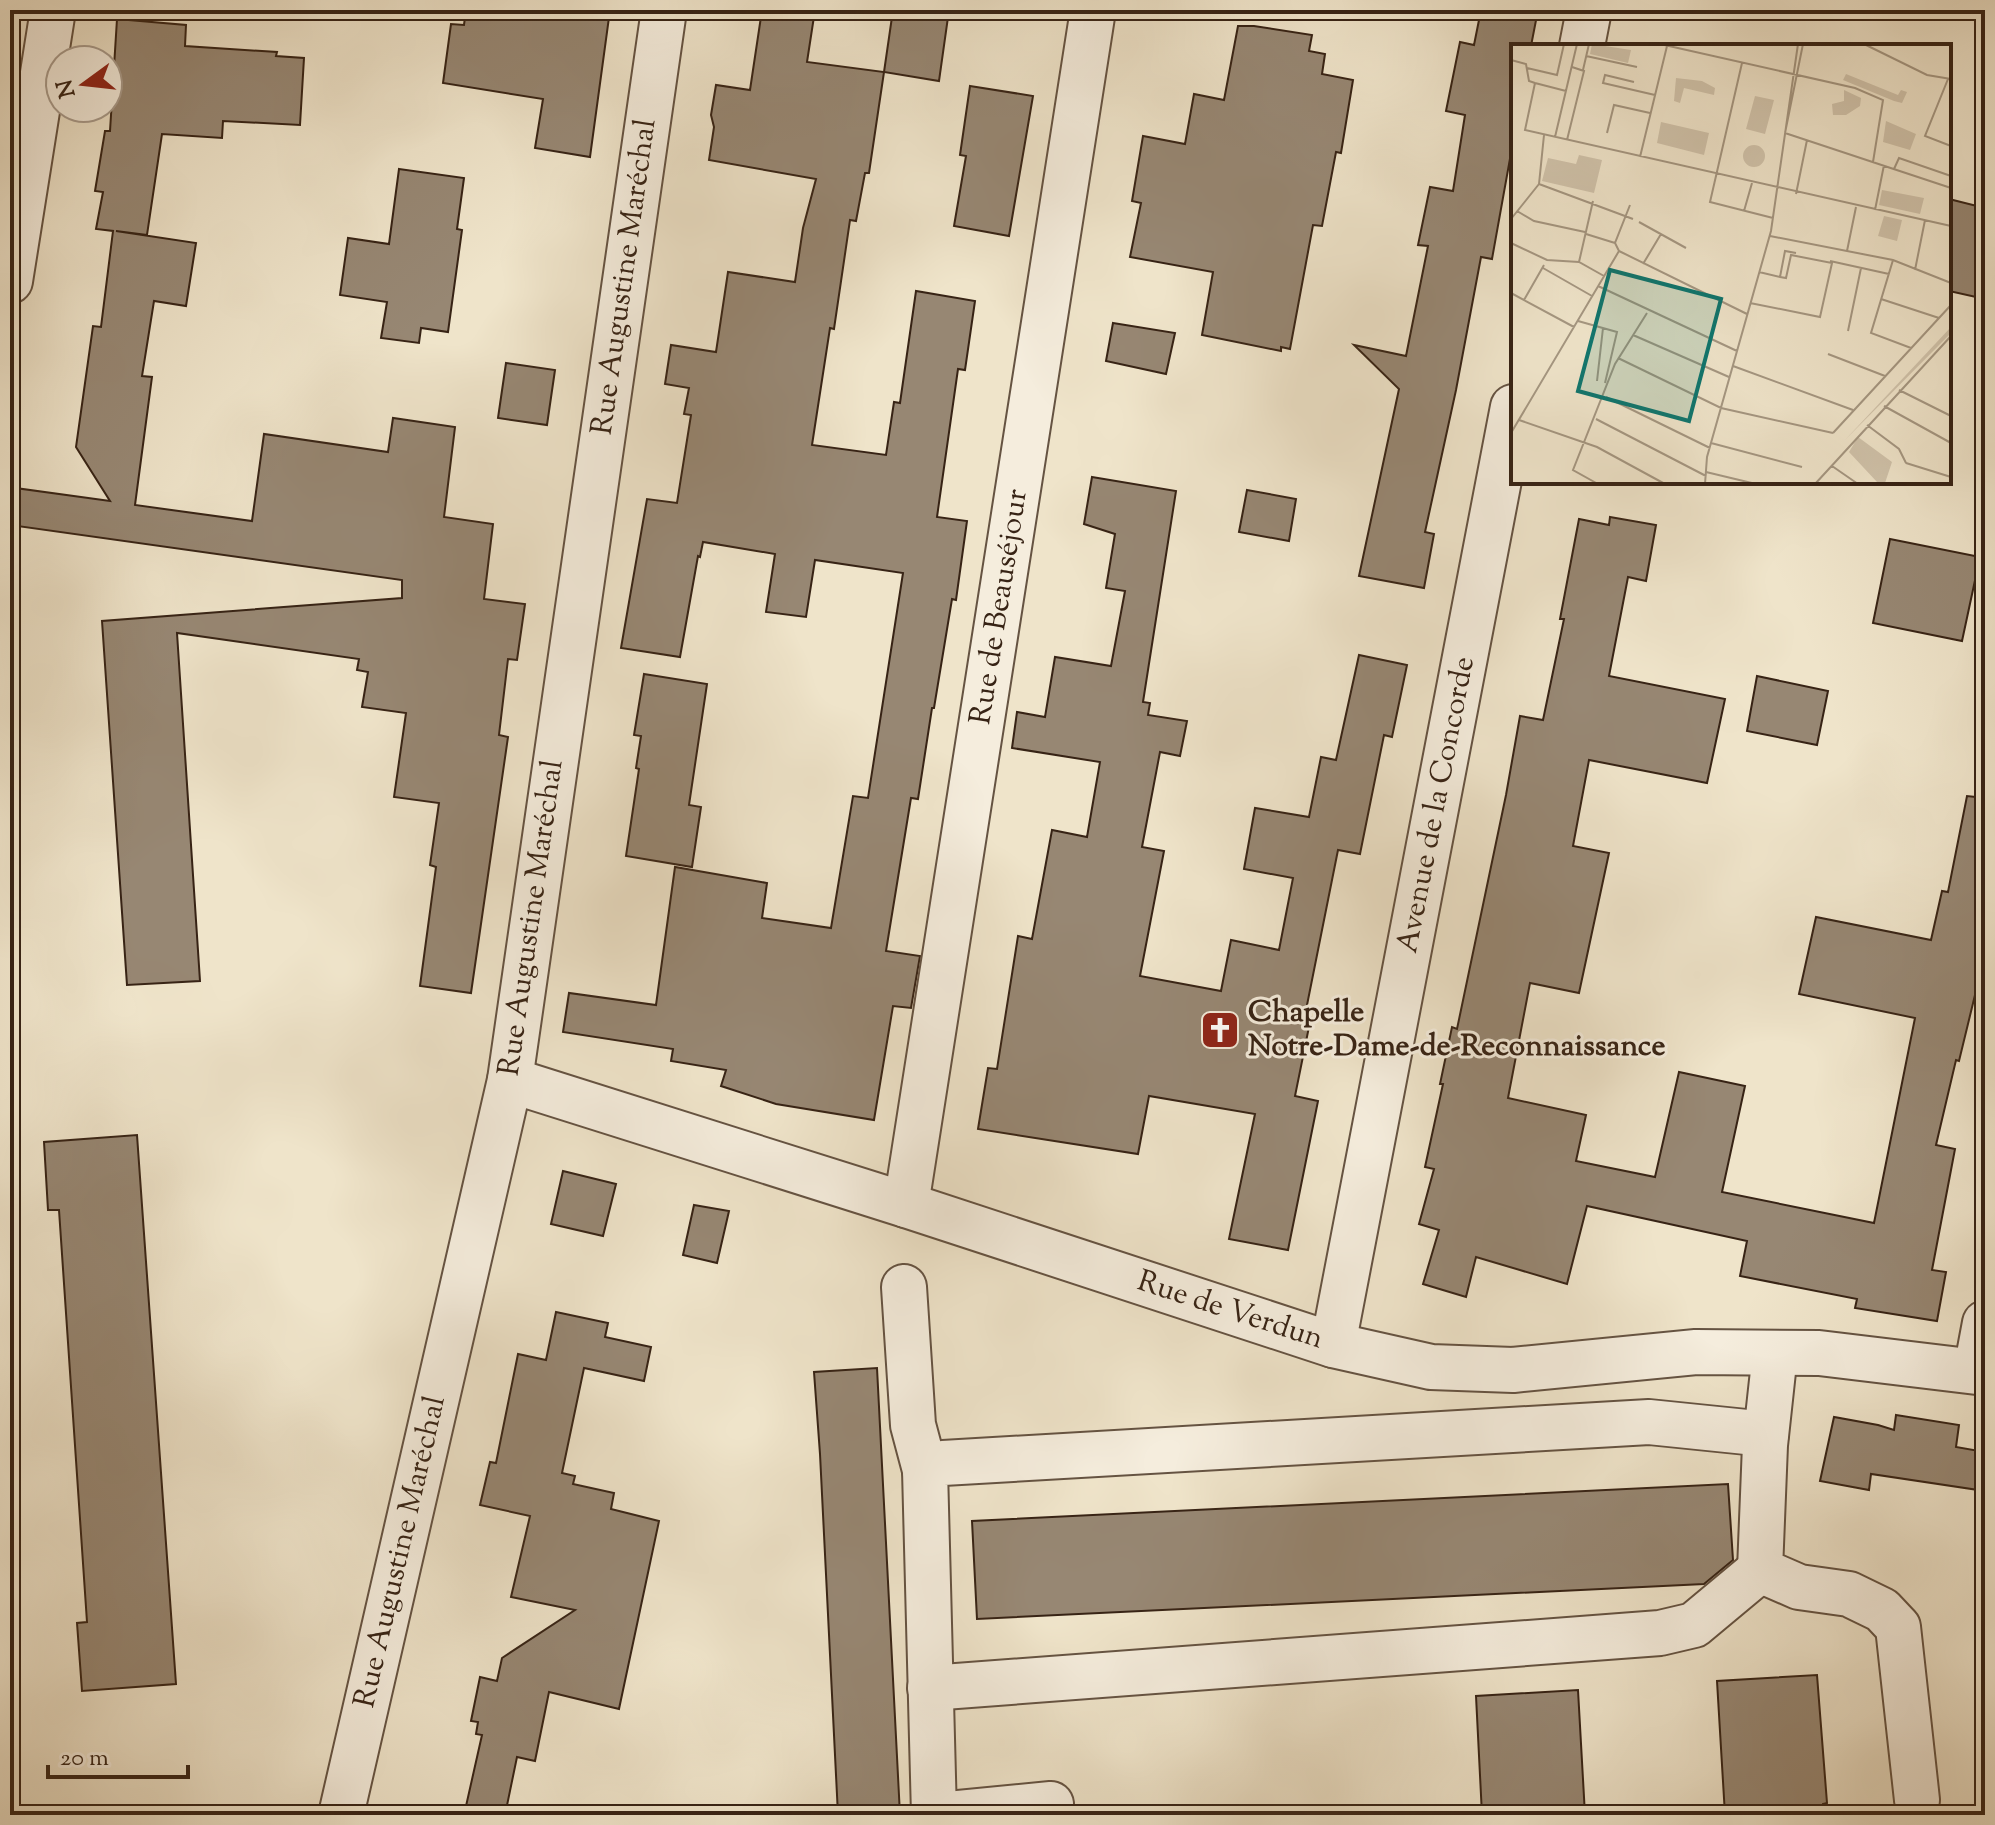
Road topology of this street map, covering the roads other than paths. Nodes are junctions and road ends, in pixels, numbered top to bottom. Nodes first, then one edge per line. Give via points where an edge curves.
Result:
1 (53, 10) edge
2 (664, 10) edge
3 (1093, 10) edge
4 (1589, 10) edge
5 (1582, 44) edge
6 (10, 281) edge
7 (1511, 417) edge
8 (510, 1080) junction
9 (906, 1205) junction
10 (904, 1287) dead end
11 (1985, 1323) edge
12 (1333, 1345) junction
13 (1775, 1353) junction
14 (1980, 1372) edge
15 (1766, 1434) junction
16 (925, 1470) junction
17 (1760, 1570) junction
18 (930, 1688) junction
19 (1917, 1800) dead end
20 (1051, 1804) dead end
21 (341, 1815) edge
22 (936, 1815) edge

1 - 6 street
2 - 8 street, Rue Augustine Maréchal
3 - 9 street, Rue de Beauséjour
4 - 5 street
7 - 12 street, Avenue de la Concorde
8 - 9 street, Rue de Verdun
8 - 21 street, Rue Augustine Maréchal
9 - 12 street, Rue de Verdun
10 - 16 street via 913,1425
11 - 14 street
12 - 13 street, Rue de Verdun via 1431,1367 1513,1370 1696,1352
13 - 14 street, Rue de Verdun via 1819,1353
13 - 15 street
15 - 16 street via 1649,1422 943,1463
15 - 17 street
16 - 18 street
17 - 18 street via 1694,1625 1660,1633
17 - 19 street via 1799,1587 1849,1594 1882,1610 1898,1627
18 - 22 street
20 - 22 street

